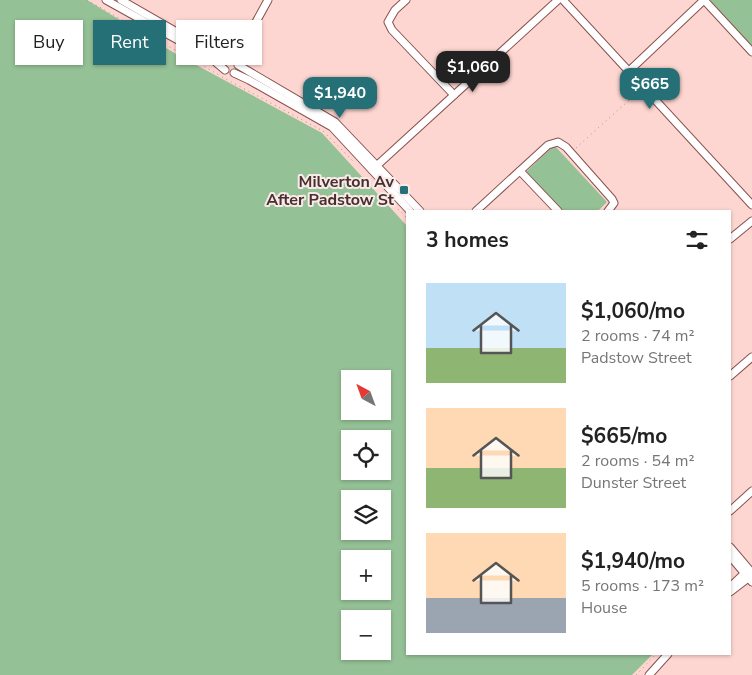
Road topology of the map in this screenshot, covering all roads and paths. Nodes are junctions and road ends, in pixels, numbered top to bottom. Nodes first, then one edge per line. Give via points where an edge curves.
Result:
1 (87, 0) edge
2 (106, 0) edge
3 (121, 0) edge
4 (268, 0) edge
5 (406, 0) edge
6 (558, 0) edge
7 (563, 0) edge
8 (704, 0) edge
9 (257, 20) edge
10 (176, 32) edge
11 (752, 52) edge
12 (225, 65) edge
13 (236, 65) edge
14 (239, 65) edge
15 (225, 70) junction
16 (629, 71) junction
17 (234, 73) junction
18 (644, 87) junction
19 (454, 95) junction
20 (571, 153) junction
21 (356, 164) dead end
22 (375, 168) junction
23 (520, 171) junction
24 (395, 205) dead end
25 (752, 205) edge
26 (409, 210) edge
27 (419, 210) edge
28 (477, 210) edge
29 (557, 210) edge
30 (609, 210) edge
31 (406, 217) edge
32 (752, 220) edge
33 (731, 238) edge
34 (752, 356) edge
35 (731, 375) edge
36 (752, 492) edge
37 (731, 510) edge
38 (731, 548) edge
39 (731, 557) edge
40 (750, 575) edge
41 (731, 586) edge
42 (731, 591) edge
43 (655, 655) edge
44 (667, 655) edge
45 (652, 674) edge
46 (636, 675) edge

1 - 21 path via 323,131
2 - 15 street via 212,59
3 - 10 street
4 - 9 street
5 - 19 street via 388,22 392,30
6 - 19 street
7 - 16 street
8 - 11 street
8 - 16 street
12 - 15 street
13 - 17 street via 238,70
14 - 22 street via 330,118
15 - 17 street
16 - 18 street
17 - 22 street via 327,123
18 - 20 path
18 - 25 street
19 - 22 street
20 - 23 street via 558,142 548,145
20 - 30 street via 612,199 614,203
22 - 26 street
22 - 27 street
23 - 28 street
23 - 29 street
24 - 31 path
32 - 33 street
34 - 35 street
36 - 37 street
38 - 40 street
39 - 40 street
40 - 41 street
40 - 42 street
43 - 46 path
44 - 45 street

